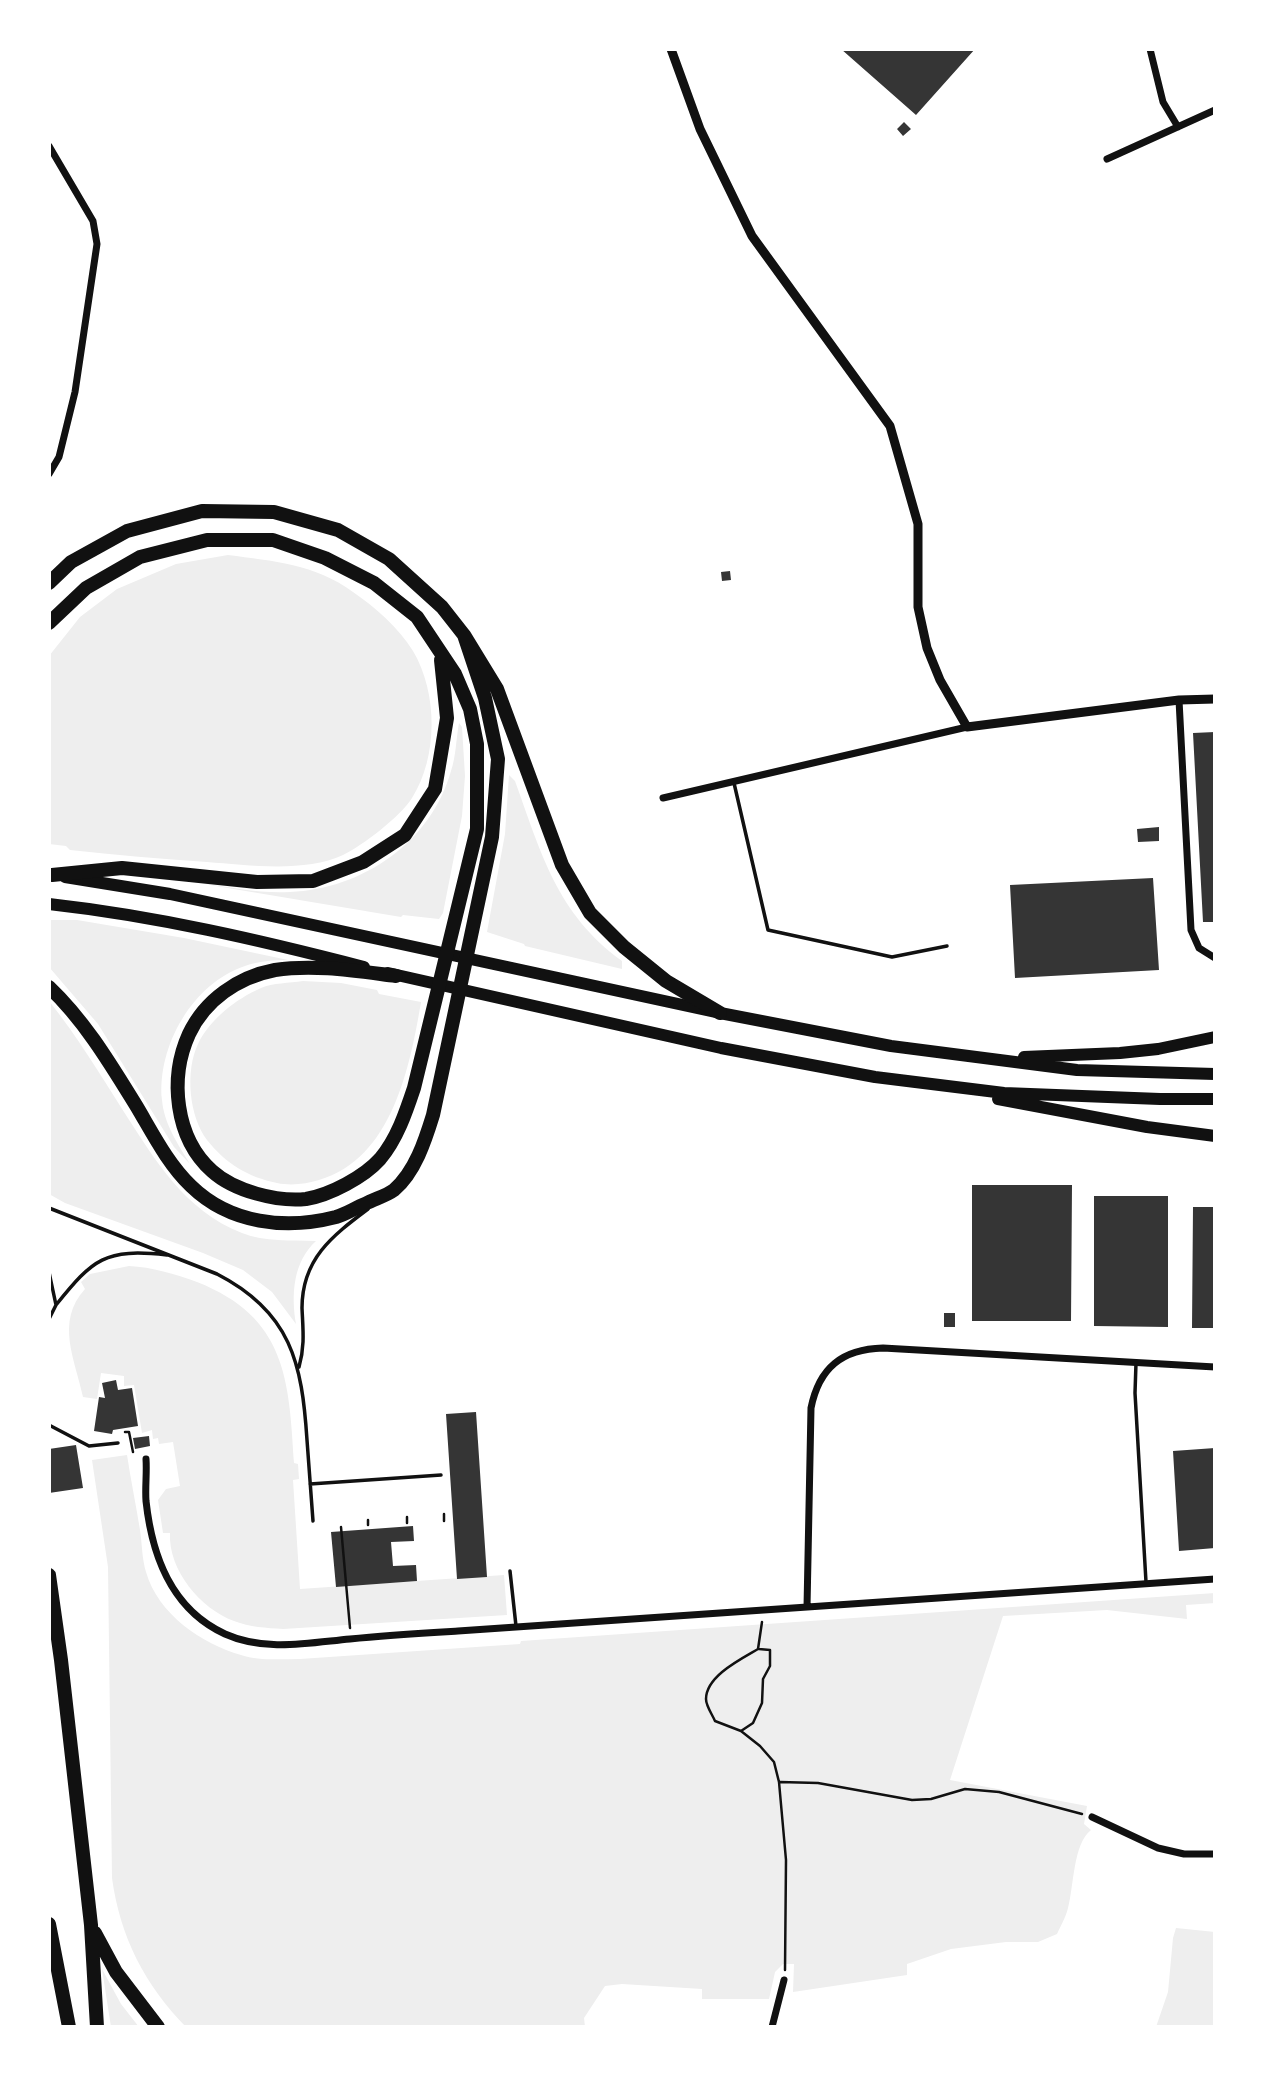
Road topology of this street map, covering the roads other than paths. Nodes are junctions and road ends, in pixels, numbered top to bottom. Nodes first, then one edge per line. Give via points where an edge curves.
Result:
1 (671, 49) edge
2 (1150, 49) edge
3 (1215, 110) edge
4 (1178, 127) junction
5 (49, 146) edge
6 (1107, 159) dead end
7 (49, 474) edge
8 (49, 583) edge
9 (49, 623) edge
10 (464, 635) junction
11 (440, 651) junction
12 (1215, 699) edge
13 (1179, 700) junction
14 (967, 727) junction
15 (733, 781) junction
16 (663, 798) dead end
17 (50, 875) edge
18 (49, 904) edge
19 (947, 946) dead end
20 (1215, 958) edge
21 (396, 976) junction
22 (49, 987) edge
23 (720, 1013) junction
24 (1215, 1037) edge
25 (984, 1059) junction
26 (1215, 1074) edge
27 (926, 1084) junction
28 (1215, 1099) edge
29 (1215, 1136) edge
30 (393, 1190) junction
31 (49, 1208) edge
32 (174, 1256) junction
33 (49, 1272) edge
34 (56, 1305) junction
35 (49, 1319) edge
36 (1136, 1363) junction
37 (1215, 1367) edge
38 (299, 1370) junction
39 (49, 1425) edge
40 (118, 1443) dead end
41 (146, 1459) dead end
42 (441, 1475) dead end
43 (310, 1484) junction
44 (313, 1521) dead end
45 (510, 1571) dead end
46 (49, 1575) edge
47 (1215, 1579) edge
48 (1146, 1584) junction
49 (807, 1607) junction
50 (516, 1628) junction
51 (1092, 1817) road end
52 (1215, 1854) edge
53 (49, 1924) edge
54 (91, 1925) junction
55 (784, 1980) road end
56 (69, 2027) edge
57 (97, 2027) edge
58 (158, 2027) edge
59 (772, 2027) edge

1 - 14 street via 700,129 752,236 890,426 918,524 918,607 927,648
2 - 4 street via 1163,102
3 - 4 street
4 - 6 street
5 - 7 street via 93,221 97,244 75,392 59,457
8 - 10 highway via 71,562 127,531 202,511 274,512 338,530 389,559 442,607
9 - 11 highway via 86,588 140,557 207,540 273,540 325,558 374,583 416,617
10 - 23 highway via 497,689 562,865 590,913 666,981
10 - 30 highway via 485,698 498,759 492,837 433,1115 423,1145
11 - 17 highway via 447,718 435,789 405,835 363,862 313,881 257,882 122,868
11 - 21 highway via 470,709 477,744 477,829 401,1125 379,1159 348,1184 307,1199 269,1197 236,1188 211,1171 190,1142 180,1113 177,1079 183,1048 196,1020 219,995 246,978 275,971 322,968
12 - 13 street
13 - 14 street
13 - 20 street via 1191,930 1199,948
14 - 15 street
15 - 16 street
15 - 19 lane via 768,930 892,957
17 - 23 highway via 170,894
18 - 21 highway via 246,937
21 - 27 highway via 810,1066
22 - 30 highway via 86,1029 173,1165 192,1187 217,1204 247,1218 306,1223 339,1216
23 - 25 highway
24 - 25 highway via 1120,1053
25 - 26 highway via 1077,1070
27 - 28 highway via 1004,1093
27 - 29 highway
30 - 38 lane via 346,1226 312,1262 302,1306 304,1348
31 - 32 lane
32 - 34 lane via 142,1252 99,1261 85,1270
32 - 38 lane via 229,1280 253,1297 281,1328
33 - 34 lane
34 - 35 lane
36 - 37 street
36 - 48 lane
36 - 49 street via 883,1348 850,1353 837,1361 814,1392 811,1409
38 - 43 lane
39 - 40 lane via 89,1446
41 - 50 street via 146,1500 158,1561 171,1588 192,1612 225,1634 263,1644 311,1644
42 - 43 lane
43 - 44 lane
45 - 50 lane
46 - 54 highway
47 - 48 street
48 - 49 street
49 - 50 street
51 - 52 street via 1158,1848
53 - 56 highway
54 - 57 highway
54 - 58 highway via 116,1972
55 - 59 street

